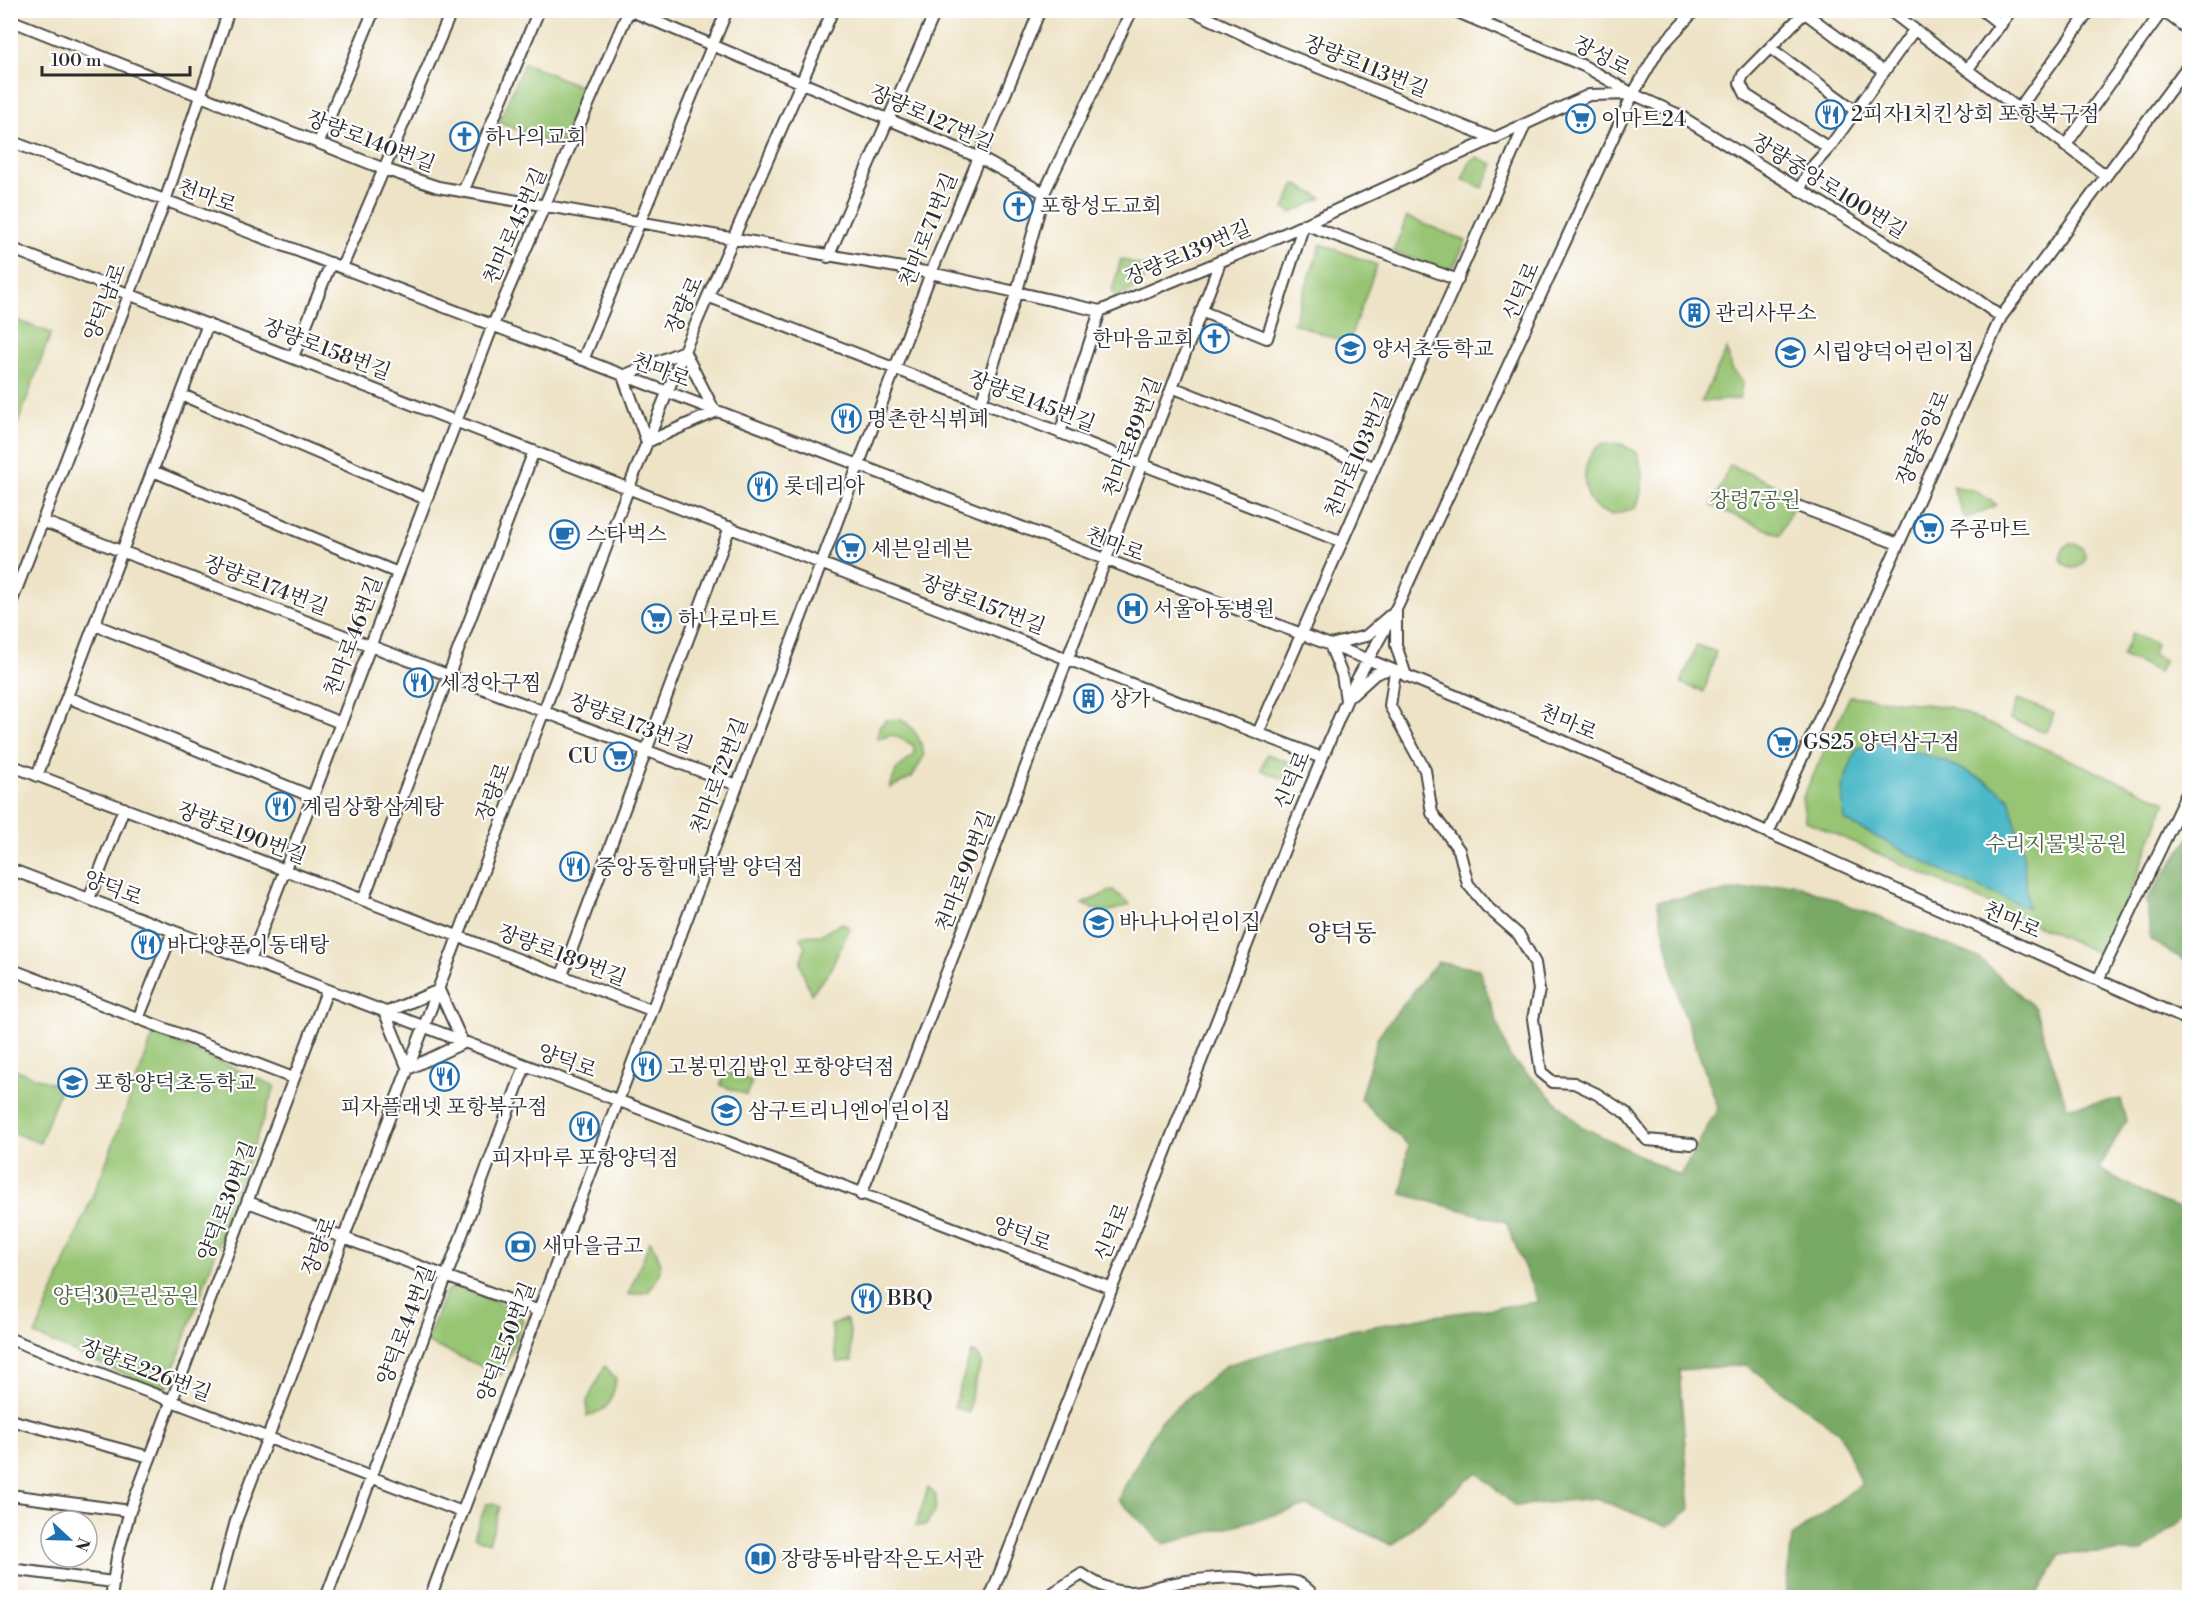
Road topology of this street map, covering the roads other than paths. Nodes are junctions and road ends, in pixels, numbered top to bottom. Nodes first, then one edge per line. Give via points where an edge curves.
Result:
1 (20, 10) edge
2 (214, 10) edge
3 (374, 10) edge
4 (452, 10) edge
5 (539, 10) edge
6 (629, 10) edge
7 (727, 10) edge
8 (833, 10) edge
9 (936, 10) edge
10 (1040, 10) edge
11 (1132, 10) edge
12 (1191, 10) edge
13 (1453, 10) edge
14 (1494, 10) edge
15 (1695, 10) edge
16 (1889, 10) edge
17 (1982, 10) edge
18 (2011, 10) edge
19 (2090, 10) edge
20 (2163, 11) edge
21 (1806, 12) edge
22 (228, 13) edge
23 (14, 22) edge
24 (1483, 22) junction
25 (2001, 25) junction
26 (1914, 30) junction
27 (2190, 31) edge
28 (713, 45) junction
29 (1770, 48) junction
30 (2190, 63) edge
31 (1967, 70) junction
32 (1884, 72) junction
33 (802, 83) junction
34 (1633, 94) junction
35 (201, 97) junction
36 (2018, 110) junction
37 (1856, 111) junction
38 (889, 119) junction
39 (1524, 127) junction
40 (1495, 140) junction
41 (10, 141) edge
42 (319, 142) junction
43 (2065, 146) junction
44 (1829, 148) junction
45 (978, 157) junction
46 (384, 169) junction
47 (2105, 175) junction
48 (1799, 190) junction
49 (463, 192) junction
50 (1044, 193) junction
51 (165, 201) junction
52 (546, 207) junction
53 (641, 222) junction
54 (1304, 224) junction
55 (735, 239) junction
56 (10, 248) edge
57 (828, 257) junction
58 (1221, 260) junction
59 (331, 263) junction
60 (342, 267) junction
61 (931, 273) junction
62 (1458, 280) junction
63 (1017, 291) junction
64 (129, 294) junction
65 (710, 297) junction
66 (1100, 311) junction
67 (1202, 311) junction
68 (2001, 317) junction
69 (208, 324) junction
70 (493, 325) junction
71 (684, 351) junction
72 (293, 357) junction
73 (583, 360) junction
74 (895, 370) junction
75 (623, 376) junction
76 (1172, 387) junction
77 (666, 393) junction
78 (182, 395) junction
79 (981, 403) junction
80 (715, 412) junction
81 (456, 420) junction
82 (1060, 433) junction
83 (647, 442) junction
84 (534, 451) junction
85 (1143, 465) junction
86 (858, 467) junction
87 (1373, 467) junction
88 (153, 471) junction
89 (629, 487) junction
90 (426, 499) junction
91 (1800, 507) dead end
92 (42, 521) junction
93 (730, 527) junction
94 (1340, 541) junction
95 (1898, 544) junction
96 (122, 551) junction
97 (1105, 561) junction
98 (822, 562) junction
99 (398, 573) junction
100 (10, 606) edge
101 (1395, 609) junction
102 (94, 625) junction
103 (1299, 634) junction
104 (371, 645) junction
105 (1330, 645) junction
106 (1068, 659) junction
107 (1367, 659) junction
108 (1397, 672) junction
109 (448, 674) junction
110 (67, 698) junction
111 (1346, 702) junction
112 (544, 710) junction
113 (341, 723) junction
114 (1258, 733) junction
115 (646, 750) junction
116 (1322, 758) junction
117 (10, 765) edge
118 (38, 776) junction
119 (737, 785) junction
120 (2190, 787) edge
121 (313, 797) junction
122 (124, 808) junction
123 (1768, 832) junction
124 (285, 870) junction
125 (11, 871) edge
126 (88, 899) junction
127 (363, 900) junction
128 (172, 931) junction
129 (459, 936) junction
130 (250, 961) junction
131 (10, 969) edge
132 (562, 975) junction
133 (2098, 980) junction
134 (439, 990) junction
135 (327, 991) junction
136 (651, 1010) junction
137 (386, 1013) junction
138 (138, 1019) junction
139 (2190, 1021) edge
140 (424, 1028) junction
141 (463, 1043) junction
142 (525, 1066) junction
143 (408, 1069) junction
144 (293, 1078) junction
145 (617, 1100) junction
146 (1692, 1144) dead end
147 (861, 1195) junction
148 (248, 1202) junction
149 (342, 1239) junction
150 (445, 1276) junction
151 (1111, 1288) junction
152 (539, 1311) junction
153 (10, 1339) edge
154 (171, 1402) junction
155 (10, 1420) edge
156 (267, 1436) junction
157 (150, 1457) junction
158 (370, 1476) junction
159 (10, 1495) edge
160 (130, 1511) junction
161 (462, 1512) junction
162 (10, 1569) edge
163 (113, 1582) junction
164 (111, 1598) edge
165 (215, 1598) edge
166 (326, 1598) edge
167 (429, 1598) edge
168 (990, 1598) edge
169 (1045, 1598) edge
170 (1316, 1598) edge

1 - 23 street
2 - 22 street
3 - 42 street
4 - 46 street
5 - 49 street
6 - 28 street, 장량로127번길
6 - 52 street, 천마로45번길
7 - 28 street
8 - 33 street, 장량로
9 - 38 street
10 - 45 street, 천마로71번길
11 - 50 street
12 - 40 street, 장량로113번길 via 1278,51
13 - 24 street, 장성로
14 - 24 street
15 - 34 street, 신덕로 via 1659,49
16 - 26 street
17 - 25 street
18 - 25 street
19 - 36 street
20 - 27 street
20 - 43 street
21 - 29 street
21 - 32 street
22 - 35 street, 양덕남로
23 - 35 street, 장량로140번길
24 - 34 street, 장성로 via 1584,66
25 - 31 street
26 - 31 street
26 - 32 street
28 - 33 street, 장량로127번길
28 - 53 street
29 - 37 street
29 - 44 street via 1743,75 1740,83 1746,95
30 - 47 street, 장량중앙로
31 - 36 street
32 - 37 street
33 - 38 street, 장량로127번길
33 - 55 street, 장량로
34 - 39 street, 장량로139번길 via 1589,95
34 - 48 street, 장량중앙로100번길 via 1677,114
34 - 101 street, 신덕로
35 - 42 street, 장량로140번길
35 - 51 street, 양덕남로
36 - 43 street
37 - 44 street
38 - 45 street, 장량로127번길
38 - 57 street
39 - 40 street, 장량로139번길
39 - 62 street, 천마로103번길
40 - 54 street, 장량로139번길
41 - 51 street, 천마로
42 - 46 street, 장량로140번길
43 - 47 street
44 - 48 street via 1811,168
45 - 50 street, 장량로127번길
45 - 61 street, 천마로71번길
46 - 49 street, 장량로140번길
46 - 60 street
47 - 68 street, 장량중앙로
48 - 68 street, 장량중앙로100번길
49 - 52 street, 장량로140번길
50 - 63 street
51 - 59 street, 천마로
51 - 64 street, 양덕남로
52 - 53 street, 장량로140번길
52 - 70 street, 천마로45번길
53 - 55 street, 장량로140번길
53 - 73 street
54 - 58 street, 장량로139번길
54 - 62 street
54 - 67 street via 1267,338
55 - 57 street
55 - 65 street, 장량로
56 - 64 street, 장량로158번길
57 - 61 street
58 - 66 street, 장량로139번길
58 - 67 street, 천마로89번길
59 - 60 street, 천마로
59 - 72 street
60 - 70 street, 천마로
61 - 63 street
61 - 74 street, 천마로71번길
62 - 87 street, 천마로103번길
63 - 66 street
63 - 79 street
64 - 69 street, 장량로158번길
64 - 92 street, 양덕남로
65 - 71 street, 장량로
65 - 74 street, 장량로145번길
66 - 82 street
67 - 76 street, 천마로89번길
68 - 95 street, 장량중앙로
69 - 72 street, 장량로158번길
69 - 78 street
70 - 73 street, 천마로
70 - 81 street, 천마로46번길
71 - 75 street
71 - 77 street, 장량로
71 - 80 street
72 - 81 street, 장량로158번길
73 - 75 street, 천마로
74 - 79 street, 장량로145번길
74 - 86 street, 천마로71번길
75 - 77 street, 천마로
75 - 83 street
76 - 85 street, 천마로89번길
76 - 87 street
77 - 80 street, 천마로
77 - 83 street, 장량로
78 - 88 street
78 - 90 street
79 - 82 street, 장량로145번길
80 - 83 street
80 - 86 street, 천마로
81 - 84 street, 장량로158번길
81 - 90 street, 천마로46번길
82 - 85 street, 장량로145번길
83 - 89 street, 장량로
84 - 89 street, 장량로158번길
84 - 109 street
85 - 94 street, 장량로145번길
85 - 97 street, 천마로89번길
86 - 97 street, 천마로
86 - 98 street, 천마로72번길
87 - 94 street, 천마로103번길
88 - 96 street
88 - 99 street
89 - 93 street, 장량로157번길
89 - 112 street, 장량로
90 - 99 street, 천마로46번길
91 - 95 street
92 - 96 street, 장량로174번길
92 - 100 street, 양덕남로
93 - 98 street, 장량로157번길
93 - 115 street
94 - 103 street, 천마로103번길
95 - 123 street, 장량중앙로
96 - 102 street
96 - 104 street, 장량로174번길
97 - 103 street, 천마로
97 - 106 street, 천마로90번길
98 - 106 street, 장량로157번길
98 - 119 street, 천마로72번길
99 - 104 street, 천마로46번길
101 - 105 street via 1366,636
101 - 107 street, 신덕로
101 - 108 street
102 - 110 street
102 - 113 street
103 - 105 street, 천마로
103 - 114 street, 천마로103번길
104 - 109 street, 장량로174번길
104 - 113 street, 천마로46번길
105 - 107 street, 천마로
105 - 111 street via 1342,675
106 - 114 street, 장량로157번길
106 - 147 street, 천마로90번길
107 - 108 street, 천마로
107 - 111 street, 신덕로
108 - 111 street via 1374,674
108 - 123 street, 천마로
108 - 146 street via 1390,706 1425,770 1431,813 1459,850 1468,884 1487,908 1519,935 1535,963 1539,990 1533,1019 1544,1077 1553,1082 1574,1083 1597,1094 1626,1113 1647,1140
109 - 112 street, 장량로174번길
109 - 127 street
110 - 118 street
110 - 121 street
111 - 116 street, 신덕로
112 - 115 street, 장량로173번길
112 - 129 street, 장량로
113 - 121 street, 천마로46번길
114 - 116 street, 장량로157번길
115 - 119 street, 장량로173번길
115 - 132 street
116 - 151 street, 신덕로
117 - 118 street, 장량로190번길
118 - 122 street, 장량로190번길
119 - 136 street, 천마로72번길
120 - 133 street
121 - 124 street, 천마로46번길
122 - 124 street, 장량로190번길
122 - 126 street
123 - 133 street, 천마로
124 - 127 street, 장량로190번길
124 - 130 street, 천마로46번길
125 - 126 street, 양덕로
126 - 128 street, 양덕로
127 - 129 street, 장량로190번길
128 - 130 street, 양덕로
128 - 138 street
129 - 132 street, 장량로189번길
129 - 134 street, 장량로
130 - 135 street, 양덕로
131 - 138 street
132 - 136 street, 장량로189번길
133 - 139 street, 천마로
134 - 137 street
134 - 140 street, 장량로
134 - 141 street
135 - 137 street, 양덕로
135 - 144 street, 양덕로30번길
136 - 145 street, 천마로72번길
137 - 140 street, 양덕로
137 - 143 street
138 - 144 street
140 - 141 street, 양덕로
140 - 143 street, 장량로
141 - 142 street, 양덕로
141 - 143 street
142 - 145 street, 양덕로
142 - 150 street, 양덕로44번길
143 - 149 street, 장량로
144 - 148 street, 양덕로30번길
145 - 147 street, 양덕로
145 - 152 street, 양덕로50번길
147 - 151 street, 양덕로
148 - 149 street
148 - 154 street, 양덕로30번길
149 - 150 street
149 - 156 street, 장량로
150 - 152 street
150 - 158 street, 양덕로44번길
151 - 168 street, 신덕로
152 - 161 street, 양덕로50번길
153 - 154 street, 장량로226번길
154 - 156 street, 장량로226번길
154 - 157 street, 양덕로30번길
155 - 157 street
156 - 158 street, 장량로226번길
156 - 165 street, 장량로 via 228,1544
157 - 160 street, 양덕로30번길
158 - 161 street, 장량로226번길
158 - 166 street, 양덕로44번길
159 - 160 street
160 - 163 street, 양덕로30번길
161 - 167 street, 양덕로50번길
162 - 163 street
163 - 164 street, 양덕로30번길
169 - 170 street via 1082,1574 1105,1588 1129,1594 1190,1581 1240,1578 1265,1583 1289,1579

